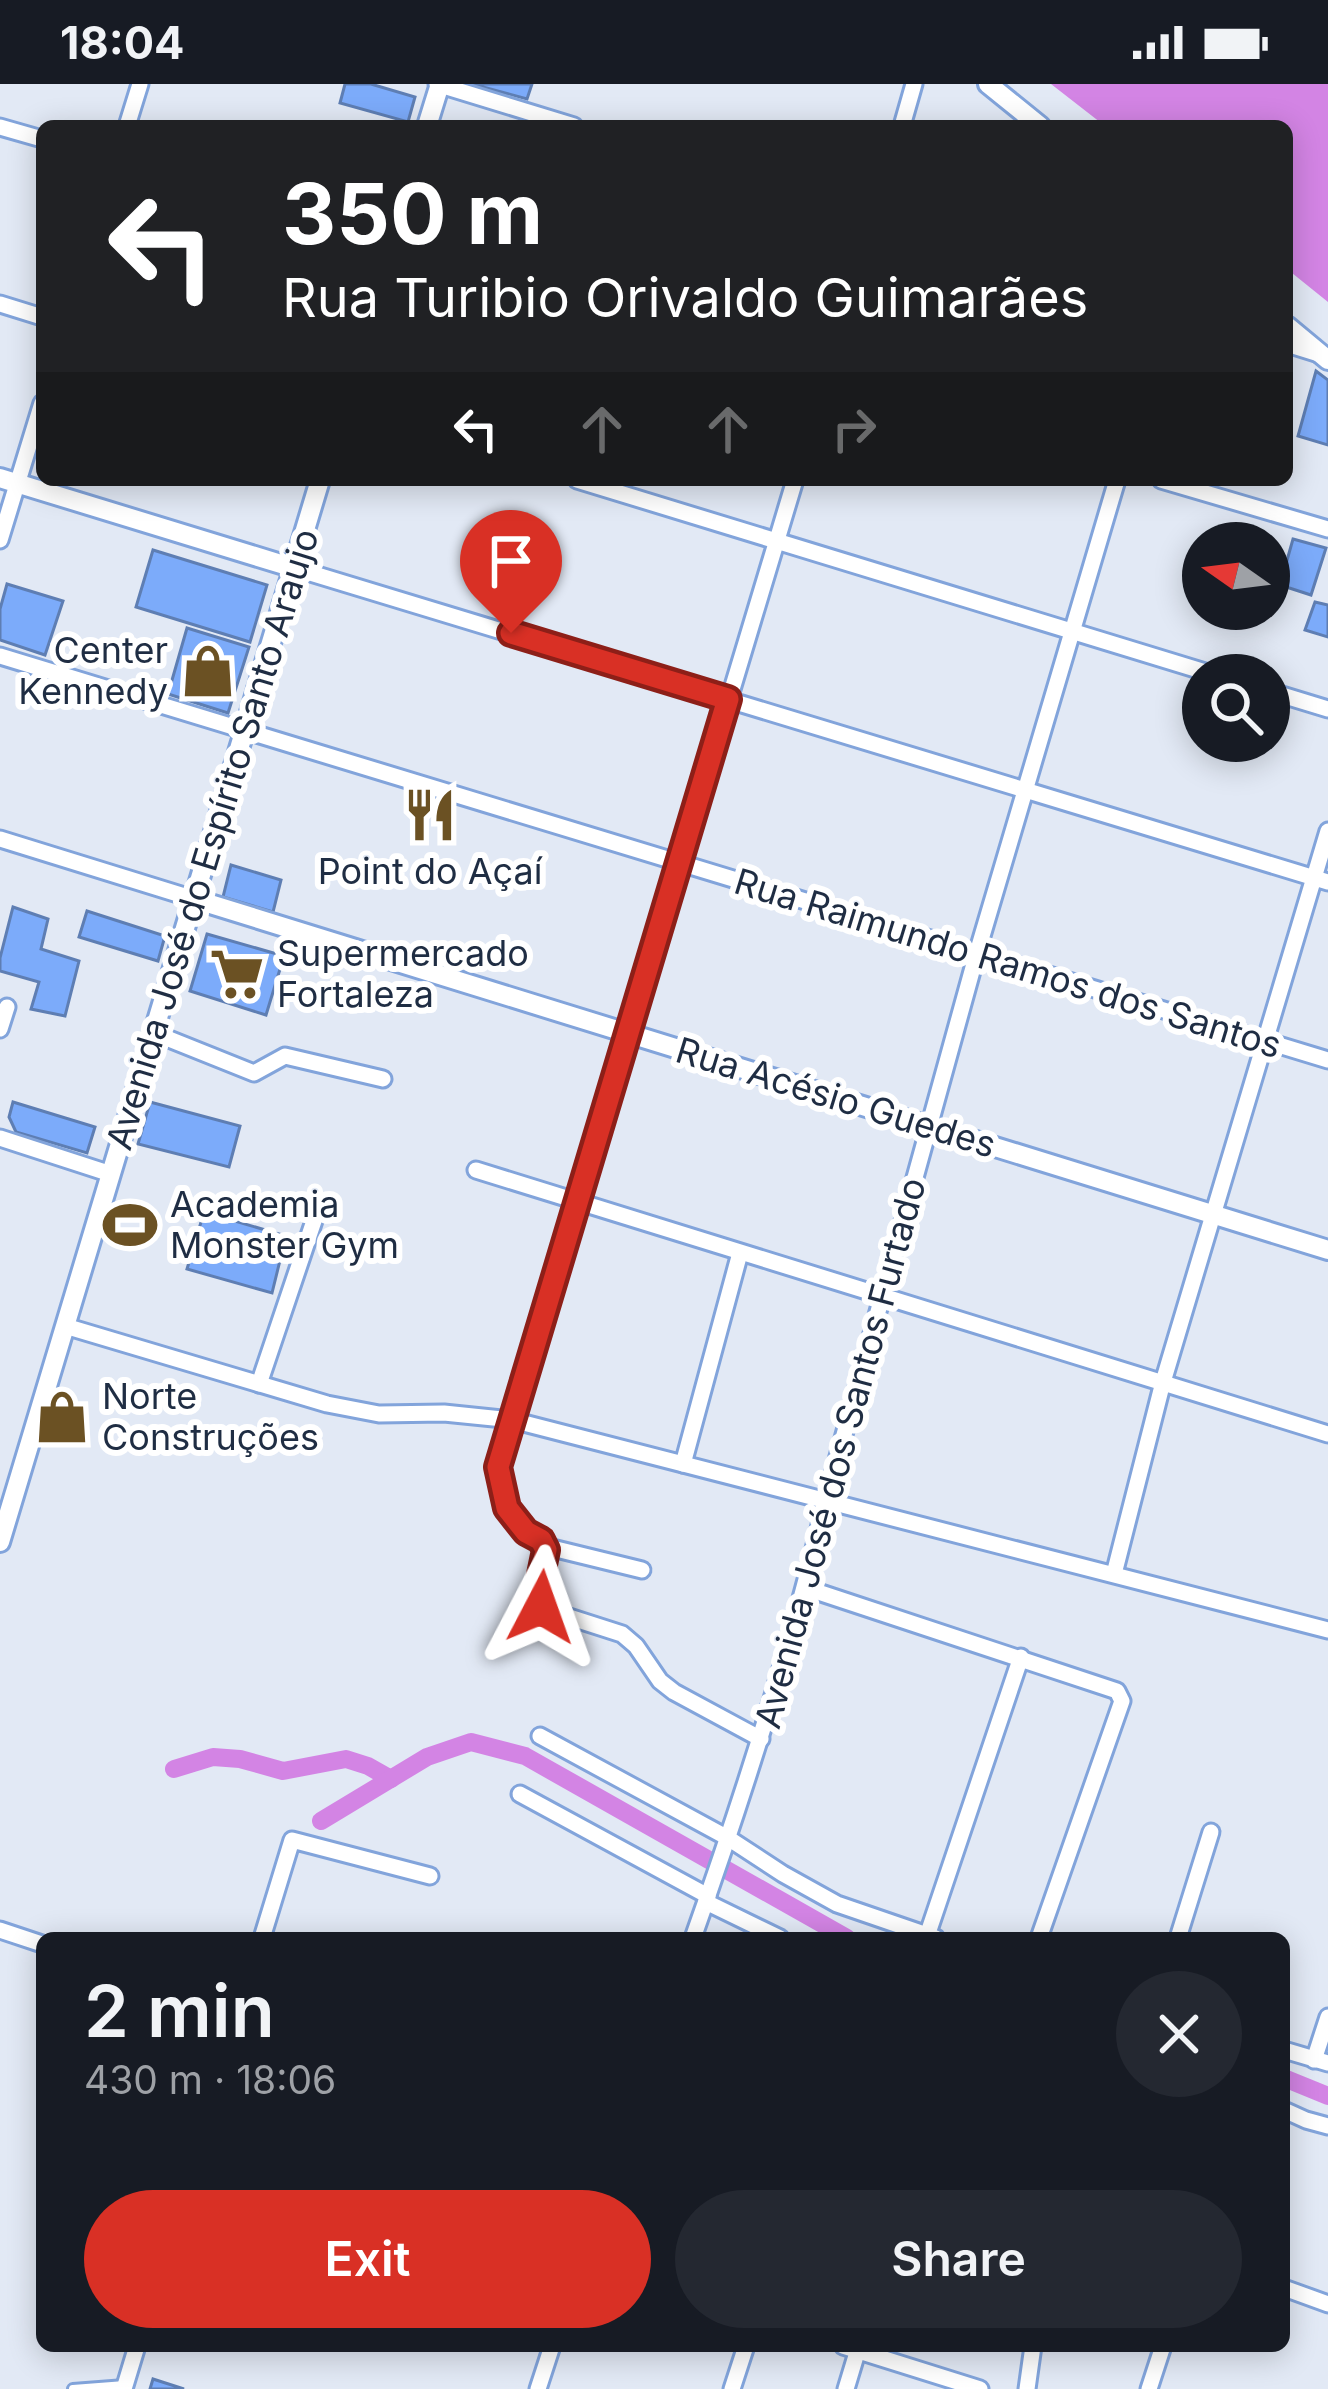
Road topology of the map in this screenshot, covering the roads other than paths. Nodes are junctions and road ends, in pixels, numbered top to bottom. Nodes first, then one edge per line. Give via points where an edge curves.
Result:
1 (140, 84) edge
2 (439, 84) edge
3 (914, 84) edge
4 (988, 84) edge
5 (129, 120) edge
6 (429, 120) edge
7 (555, 120) edge
8 (904, 120) edge
9 (1033, 120) edge
10 (0, 127) edge
11 (36, 138) edge
12 (0, 304) edge
13 (36, 315) edge
14 (1293, 331) edge
15 (1293, 346) edge
16 (1325, 357) edge
17 (36, 417) edge
18 (9, 481) edge
19 (318, 486) edge
20 (597, 486) edge
21 (793, 486) edge
22 (1115, 486) edge
23 (1181, 486) edge
24 (1328, 529) edge
25 (0, 540) edge
26 (776, 541) junction
27 (294, 568) junction
28 (1072, 632) junction
29 (0, 656) edge
30 (1182, 665) edge
31 (1290, 697) edge
32 (728, 699) junction
33 (1328, 709) edge
34 (245, 730) junction
35 (1026, 790) junction
36 (1328, 831) edge
37 (0, 839) edge
38 (679, 862) junction
39 (1321, 880) edge
40 (194, 899) junction
41 (977, 953) junction
42 (7, 1007) dead end
43 (0, 1029) edge
44 (154, 1033) junction
45 (628, 1033) junction
46 (1265, 1041) junction
47 (1328, 1060) edge
48 (383, 1079) dead end
49 (930, 1126) junction
50 (2, 1135) edge
51 (476, 1170) dead end
52 (111, 1174) junction
53 (576, 1202) junction
54 (320, 1203) dead end
55 (1213, 1214) junction
56 (1328, 1250) edge
57 (740, 1252) junction
58 (883, 1295) junction
59 (65, 1326) junction
60 (1163, 1382) junction
61 (259, 1384) junction
62 (512, 1420) junction
63 (1328, 1434) edge
64 (683, 1464) junction
65 (826, 1500) junction
66 (0, 1543) edge
67 (544, 1546) junction
68 (642, 1570) dead end
69 (1114, 1574) junction
70 (806, 1588) junction
71 (1328, 1630) edge
72 (1021, 1657) junction
73 (540, 1736) dead end
74 (761, 1738) junction
75 (520, 1794) dead end
76 (1210, 1832) dead end
77 (726, 1845) junction
78 (430, 1876) dead end
79 (708, 1894) junction
80 (0, 1930) edge
81 (264, 1932) edge
82 (695, 1932) edge
83 (770, 1932) edge
84 (917, 1932) edge
85 (933, 1932) edge
86 (1041, 1932) edge
87 (1180, 1932) edge
88 (36, 1942) edge
89 (1328, 2017) edge
90 (1290, 2052) edge
91 (1321, 2062) edge
92 (1290, 2113) edge
93 (1328, 2126) edge
94 (1290, 2290) edge
95 (1328, 2304) edge
96 (135, 2352) edge
97 (550, 2352) edge
98 (744, 2352) edge
99 (852, 2352) edge
100 (865, 2352) edge
101 (1032, 2352) edge
102 (1161, 2352) edge
103 (124, 2387) edge
104 (73, 2389) edge
105 (538, 2389) edge
106 (732, 2389) edge
107 (846, 2389) edge
108 (980, 2389) edge
109 (1028, 2389) edge
110 (1149, 2389) edge

1 - 5 street
2 - 6 street
2 - 7 street
3 - 8 street
4 - 9 street
10 - 11 street
12 - 13 street
14 - 16 street
15 - 16 street
17 - 18 street
18 - 25 street
18 - 27 street
19 - 27 street, Avenida José do Espírito Santo Araujo
20 - 26 street
21 - 26 street
22 - 28 street, Avenida José dos Santos Furtado
23 - 24 street
26 - 28 street
26 - 32 street
27 - 32 street
27 - 34 street, Avenida José do Espírito Santo Araujo
28 - 30 street
28 - 35 street, Avenida José dos Santos Furtado
29 - 34 street, Rua Raimundo Ramos dos Santos
31 - 33 street
32 - 35 street
32 - 38 street
34 - 38 street, Rua Raimundo Ramos dos Santos
34 - 40 street, Avenida José do Espírito Santo Araujo
35 - 39 street
35 - 41 street, Avenida José dos Santos Furtado
36 - 39 street
37 - 40 street, Rua Acésio Guedes
38 - 41 street, Rua Raimundo Ramos dos Santos
38 - 45 street
39 - 46 street
40 - 44 street, Avenida José do Espírito Santo Araujo
40 - 45 street, Rua Acésio Guedes
41 - 46 street, Rua Raimundo Ramos dos Santos
41 - 49 street, Avenida José dos Santos Furtado
42 - 43 street
44 - 48 street via 254,1073 285,1056
44 - 52 street, Avenida José do Espírito Santo Araujo
45 - 49 street, Rua Acésio Guedes
45 - 53 street
46 - 47 street, Rua Raimundo Ramos dos Santos
46 - 55 street
49 - 55 street, Rua Acésio Guedes
49 - 58 street, Avenida José dos Santos Furtado
50 - 52 street
51 - 53 street
52 - 59 street, Avenida José do Espírito Santo Araujo
53 - 57 street
53 - 62 street
54 - 61 street
55 - 56 street, Rua Acésio Guedes
55 - 60 street
57 - 58 street
57 - 64 street
58 - 60 street
58 - 65 street, Avenida José dos Santos Furtado
59 - 61 street
59 - 66 street, Avenida José do Espírito Santo Araujo
60 - 63 street
60 - 69 street
61 - 62 street via 380,1414
62 - 64 street
62 - 67 street via 498,1467 507,1508
64 - 65 street
65 - 69 street
65 - 70 street, Avenida José dos Santos Furtado
67 - 68 street
67 - 74 street via 541,1607 622,1634 674,1692
69 - 71 street
70 - 72 street
70 - 74 street, Avenida José dos Santos Furtado
72 - 85 street
72 - 86 street via 1117,1691 1122,1701
73 - 77 street
74 - 77 street, Avenida José dos Santos Furtado
75 - 79 street
76 - 87 street
77 - 79 street, Avenida José dos Santos Furtado
77 - 84 street via 837,1904
78 - 81 street via 292,1840
79 - 82 street, Avenida José dos Santos Furtado
79 - 83 street
80 - 88 street
89 - 91 street
90 - 91 street
92 - 93 street
94 - 95 street
96 - 103 street
97 - 105 street
98 - 106 street
99 - 107 street
100 - 108 street
101 - 109 street
102 - 110 street
103 - 104 lane

